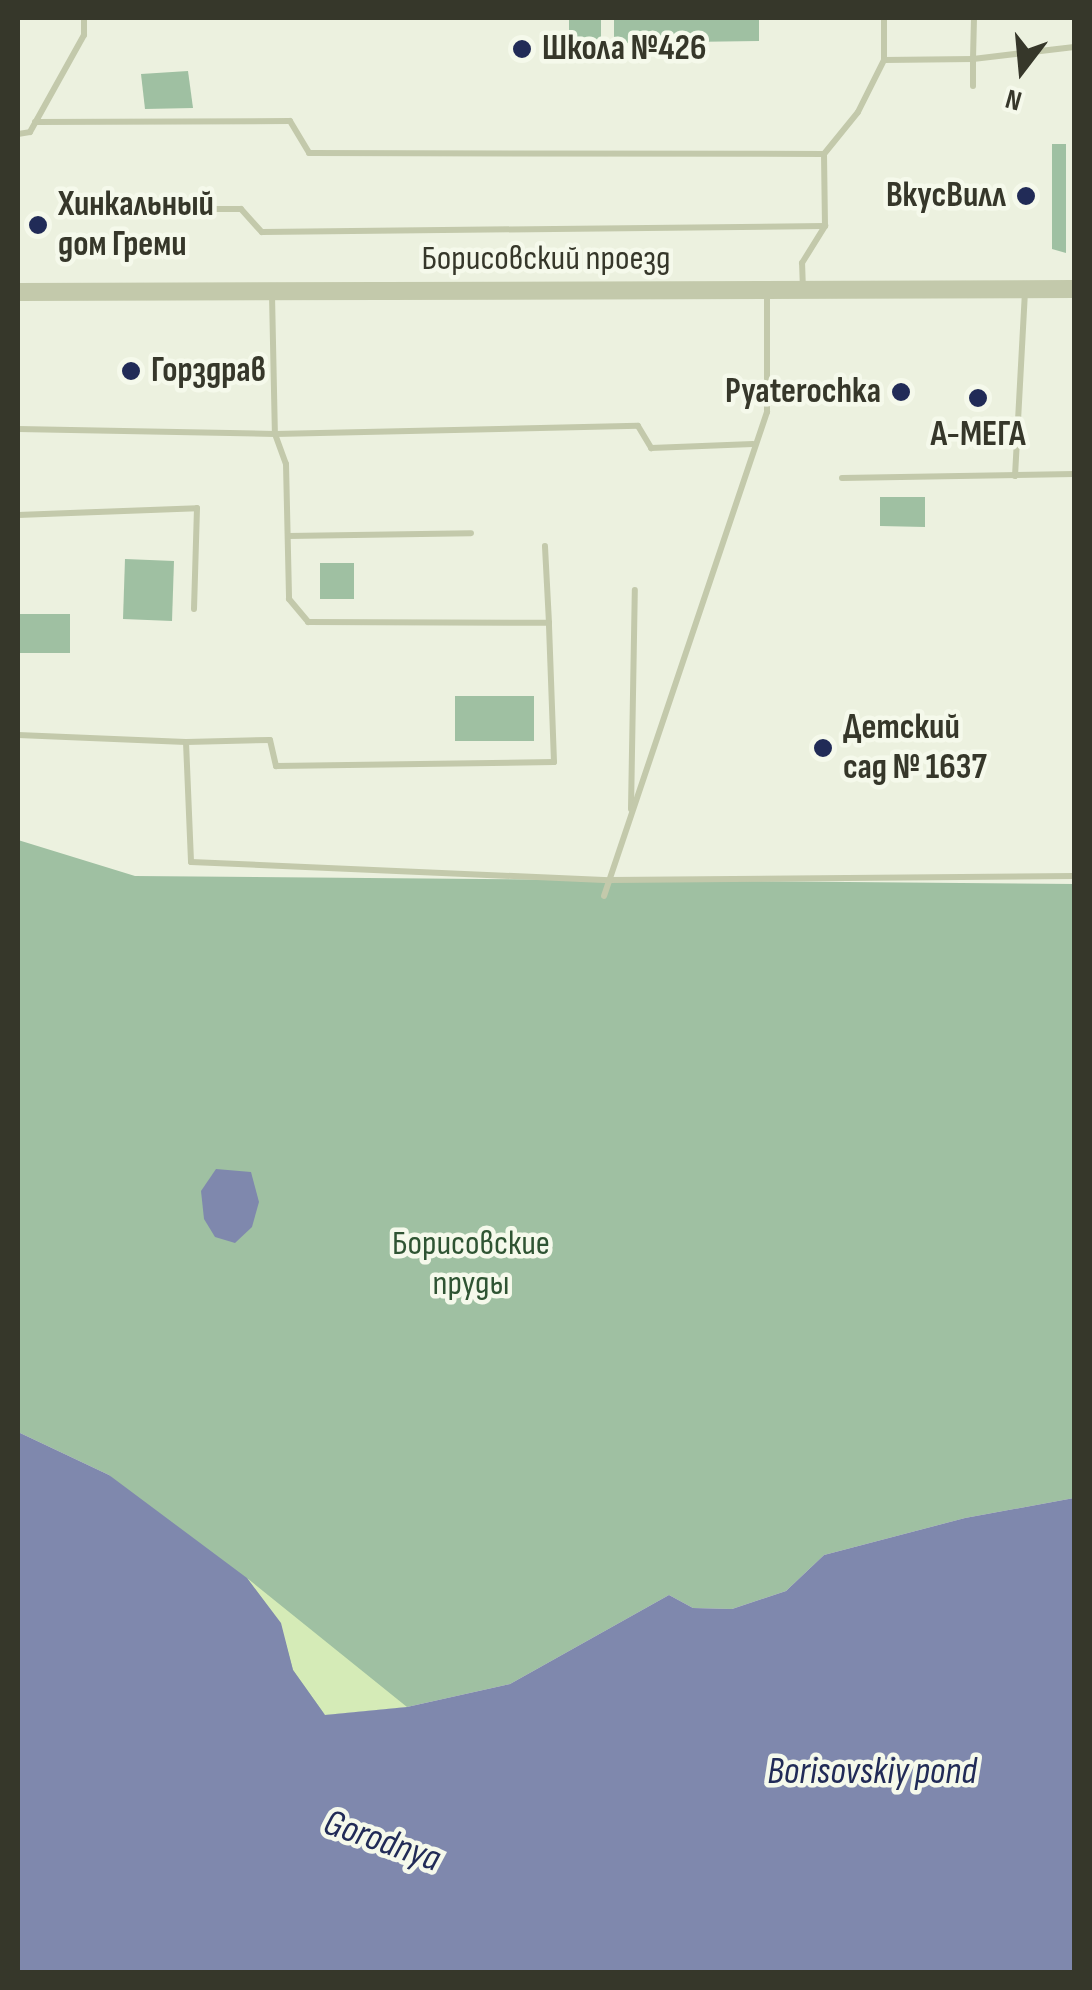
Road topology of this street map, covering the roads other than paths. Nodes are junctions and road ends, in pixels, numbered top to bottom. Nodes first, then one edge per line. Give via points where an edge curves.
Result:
1 (84, 18) edge
2 (884, 18) edge
3 (974, 18) edge
4 (1074, 47) edge
5 (973, 59) junction
6 (884, 60) junction
7 (973, 86) dead end
8 (35, 122) junction
9 (18, 134) edge
10 (824, 154) junction
11 (88, 209) dead end
12 (826, 226) junction
13 (1074, 289) edge
14 (767, 291) junction
15 (803, 291) junction
16 (1026, 291) junction
17 (18, 292) edge
18 (272, 292) junction
19 (18, 429) edge
20 (275, 434) junction
21 (753, 444) junction
22 (1074, 474) edge
23 (1015, 476) junction
24 (842, 478) dead end
25 (18, 515) edge
26 (471, 533) dead end
27 (288, 536) junction
28 (545, 546) dead end
29 (635, 590) dead end
30 (194, 609) dead end
31 (549, 623) junction
32 (18, 735) edge
33 (186, 742) junction
34 (631, 816) junction
35 (1074, 876) edge
36 (610, 880) junction
37 (604, 896) dead end

1 - 8 lane via 84,34
2 - 6 lane
3 - 5 lane
4 - 5 lane
5 - 6 lane
5 - 7 lane
6 - 10 lane via 858,112
8 - 9 lane via 30,132
8 - 10 lane via 290,121 309,153
10 - 12 lane
11 - 12 lane via 241,209 262,232
12 - 15 lane via 802,263
13 - 16 street, Борисовский проезд
14 - 15 street, Борисовский проезд
14 - 18 street, Борисовский проезд
14 - 21 lane via 767,412
15 - 16 street, Борисовский проезд
16 - 23 lane
17 - 18 street, Борисовский проезд
18 - 20 lane
19 - 20 lane
20 - 21 lane via 638,426 651,448
20 - 27 lane via 286,464
21 - 34 lane
22 - 23 lane
23 - 24 lane
25 - 30 lane via 197,508
26 - 27 lane
27 - 31 lane via 289,598 308,622
28 - 31 lane
29 - 34 lane
31 - 33 lane via 554,762 276,766 270,740
32 - 33 lane
33 - 36 lane via 192,862
34 - 36 lane
35 - 36 lane
36 - 37 lane

